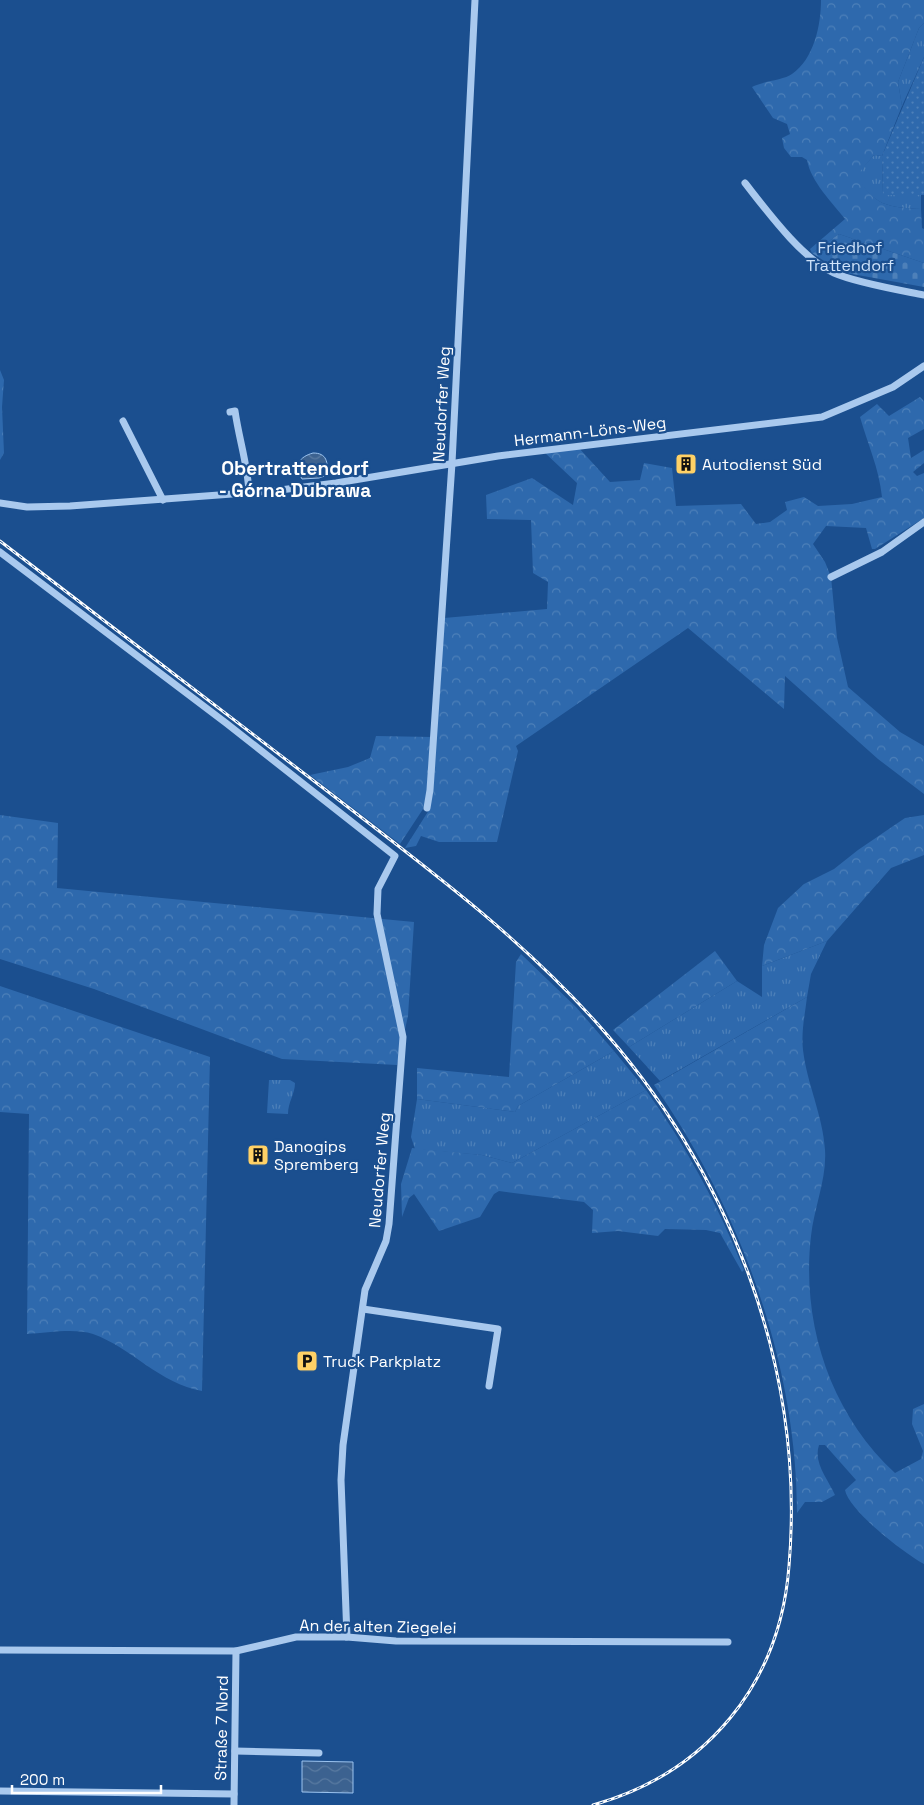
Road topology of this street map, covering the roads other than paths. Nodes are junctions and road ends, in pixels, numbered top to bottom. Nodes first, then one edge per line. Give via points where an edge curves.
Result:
1 (475, 0) edge
2 (746, 183) dead end
3 (924, 295) edge
4 (924, 366) edge
5 (230, 412) dead end
6 (122, 420) dead end
7 (452, 463) junction
8 (249, 493) junction
9 (163, 500) junction
10 (0, 503) edge
11 (924, 522) edge
12 (0, 552) edge
13 (832, 577) dead end
14 (427, 808) dead end
15 (363, 1309) junction
16 (489, 1386) dead end
17 (347, 1637) junction
18 (728, 1642) dead end
19 (0, 1650) edge
20 (236, 1651) junction
21 (235, 1751) junction
22 (319, 1753) dead end
23 (0, 1792) edge
24 (234, 1794) junction
25 (234, 1805) edge

1 - 7 street, Neudorfer Weg
2 - 3 street via 791,237 819,264 834,273
4 - 7 street, Hermann-Löns-Weg via 893,388 822,416
5 - 8 street via 235,411
6 - 9 street
7 - 8 street, Hermann-Löns-Weg via 336,483
7 - 14 street, Neudorfer Weg
8 - 9 street, Hermann-Löns-Weg
9 - 10 street, Hermann-Löns-Weg via 49,506
11 - 13 street via 882,552
12 - 15 street, Neudorfer Weg via 395,856 380,884 376,902 402,1031 402,1062 389,1224 386,1241 367,1284
15 - 16 street via 498,1329
15 - 17 street, Neudorfer Weg via 341,1480
17 - 18 street, An der alten Ziegelei via 396,1641
17 - 20 street, An der alten Ziegelei via 296,1637
19 - 20 street, An der alten Ziegelei
20 - 21 street, Straße 7 Nord
21 - 22 street
21 - 24 street, Straße 7 Nord
23 - 24 street
24 - 25 street, Straße 7 Nord

